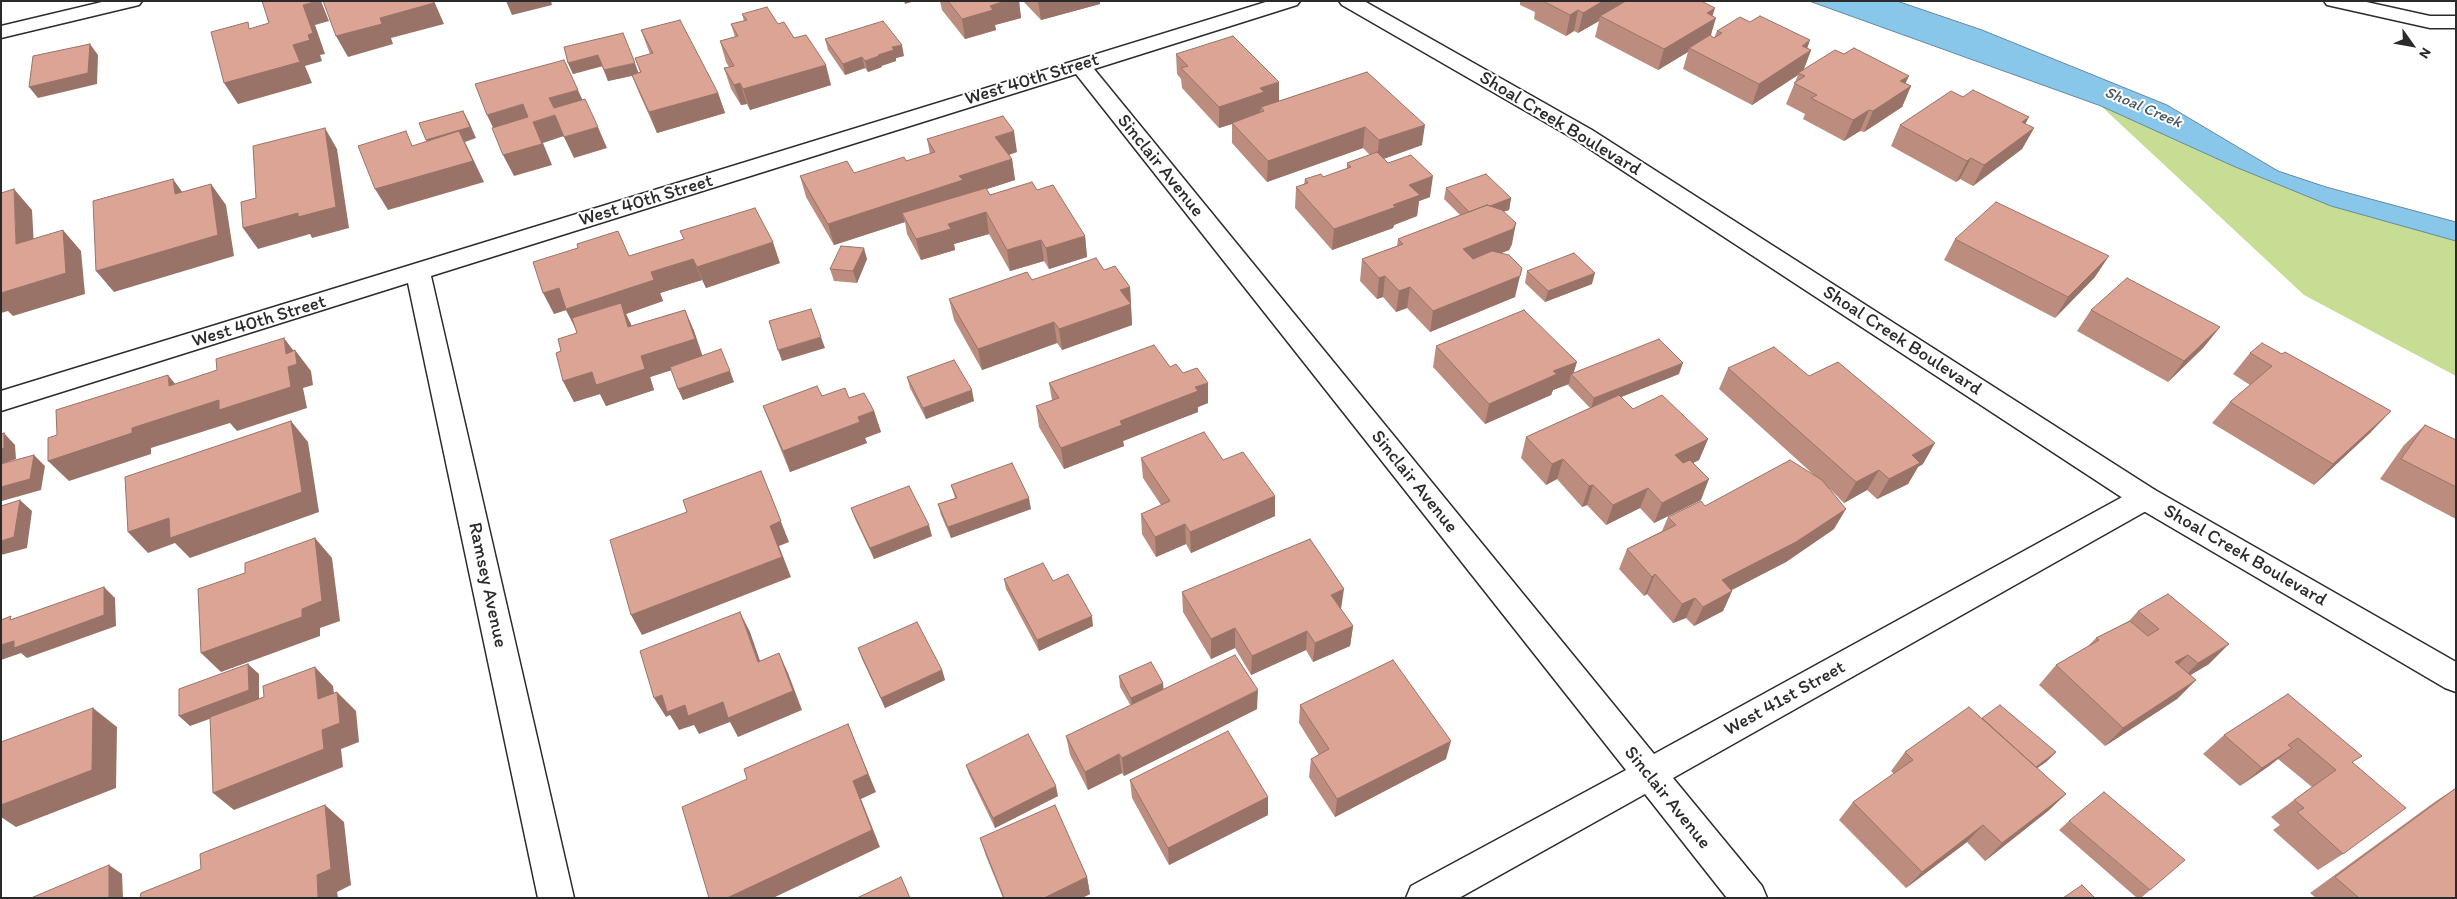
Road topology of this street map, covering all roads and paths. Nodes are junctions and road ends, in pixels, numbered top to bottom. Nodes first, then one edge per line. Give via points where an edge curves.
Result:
1 (132, 1) edge
2 (1290, 1) edge
3 (1349, 1) edge
4 (2334, 1) edge
5 (2456, 22) edge
6 (1, 32) edge
7 (1080, 65) junction
8 (418, 273) junction
9 (1, 401) edge
10 (2145, 498) junction
11 (2456, 678) edge
12 (1648, 775) junction
13 (556, 898) edge
14 (1424, 898) edge
15 (1749, 898) edge

1 - 6 street
2 - 7 street, West 40th Street
3 - 10 street, Shoal Creek Boulevard via 1584,136
4 - 5 street via 2430,22
7 - 8 street, West 40th Street
7 - 12 street, Sinclair Avenue
8 - 9 street, West 40th Street
8 - 13 street, Ramsey Avenue
10 - 11 street, Shoal Creek Boulevard
10 - 12 street, West 41st Street
12 - 14 street, West 41st Street
12 - 15 street, Sinclair Avenue

